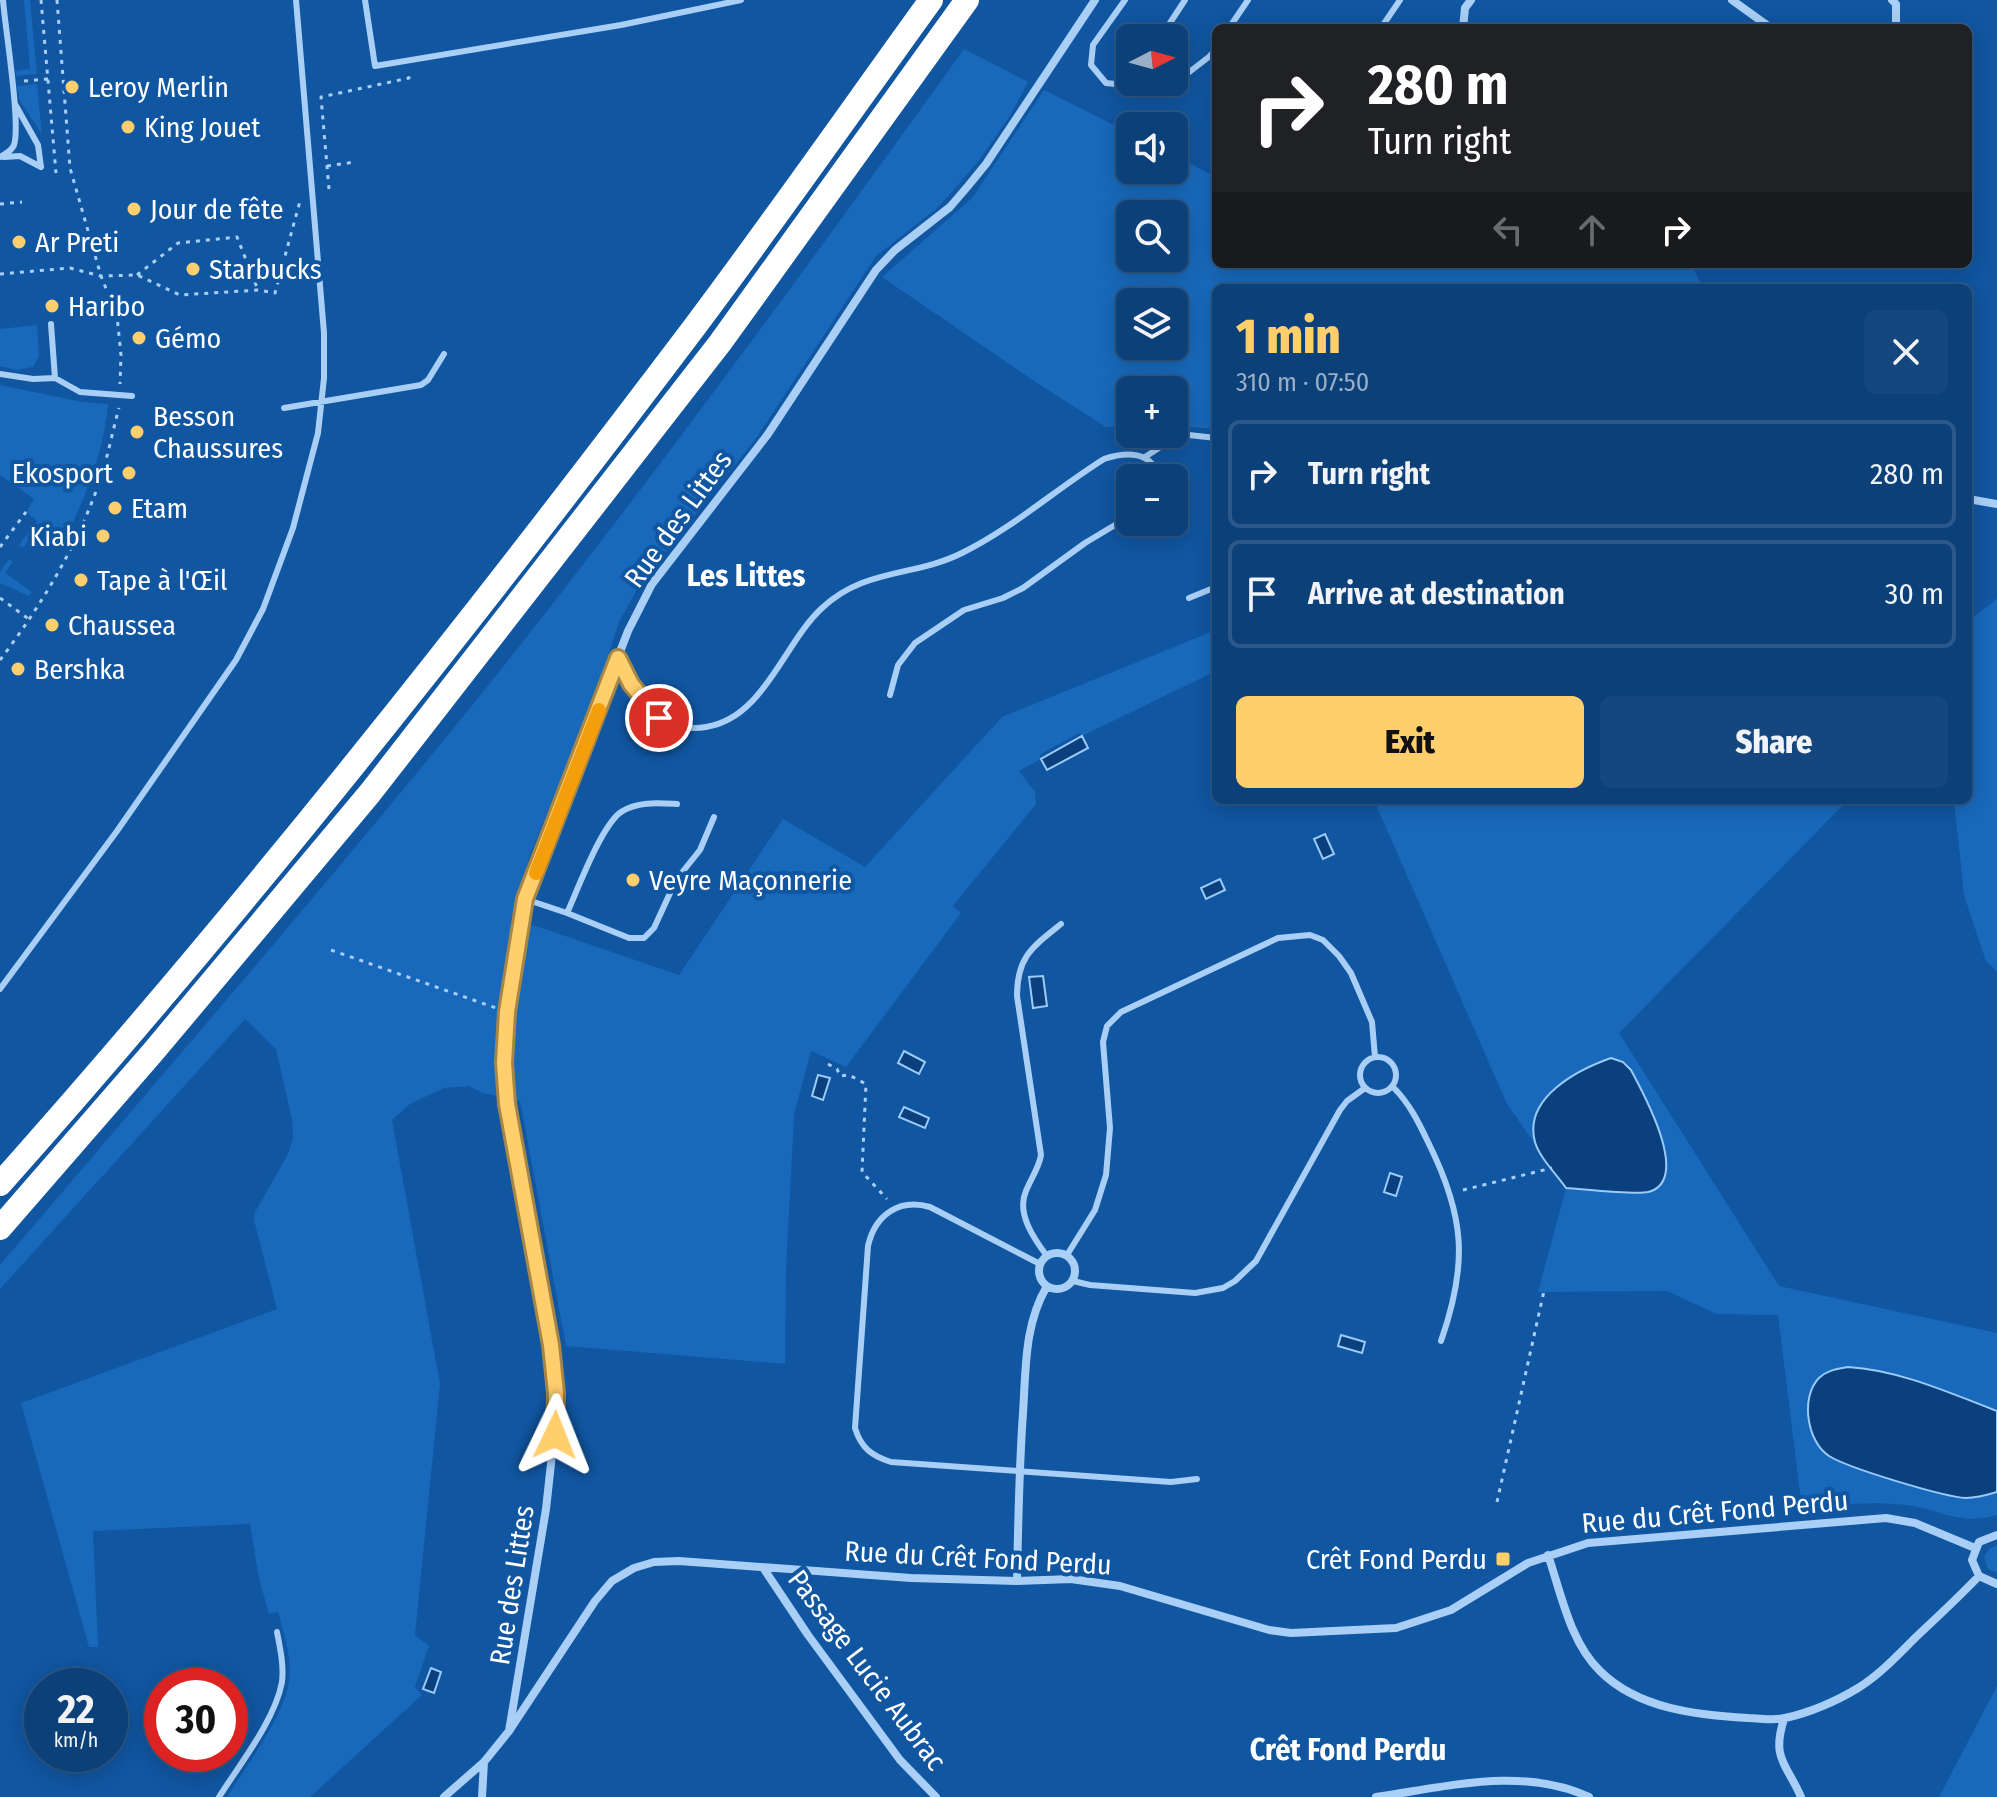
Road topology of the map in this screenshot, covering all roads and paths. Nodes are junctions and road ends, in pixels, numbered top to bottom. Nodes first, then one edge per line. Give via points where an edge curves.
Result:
1 (3, 0) edge
2 (41, 0) edge
3 (57, 0) edge
4 (296, 0) edge
5 (365, 0) edge
6 (741, 0) edge
7 (931, 0) edge
8 (967, 0) edge
9 (1095, 0) edge
10 (1125, 0) edge
11 (1185, 0) edge
12 (1248, 0) edge
13 (1400, 0) edge
14 (1471, 0) edge
15 (1732, 0) edge
16 (1892, 0) edge
17 (1169, 24) edge
18 (1232, 24) edge
19 (1384, 24) edge
20 (1463, 24) edge
21 (1765, 24) edge
22 (1896, 24) edge
23 (1212, 53) edge
24 (415, 60) junction
25 (1188, 73) edge
26 (48, 79) junction
27 (18, 82) dead end
28 (1116, 83) edge
29 (13, 101) junction
30 (0, 157) edge
31 (355, 162) dead end
32 (327, 166) junction
33 (56, 173) dead end
34 (329, 189) dead end
35 (302, 193) dead end
36 (22, 202) dead end
37 (0, 204) edge
38 (0, 274) edge
39 (137, 275) junction
40 (101, 276) junction
41 (258, 290) junction
42 (51, 324) dead end
43 (444, 354) dead end
44 (0, 374) edge
45 (55, 378) junction
46 (120, 393) dead end
47 (132, 396) dead end
48 (321, 402) junction
49 (119, 405) dead end
50 (284, 408) dead end
51 (1212, 438) edge
52 (1145, 457) junction
53 (1152, 464) edge
54 (1972, 500) edge
55 (1997, 504) edge
56 (26, 512) dead end
57 (1116, 524) edge
58 (0, 547) edge
59 (1212, 589) edge
60 (0, 598) edge
61 (1189, 598) dead end
62 (30, 620) junction
63 (618, 658) junction
64 (0, 660) edge
65 (890, 695) dead end
66 (677, 804) dead end
67 (714, 817) dead end
68 (525, 899) junction
69 (567, 913) junction
70 (1061, 924) dead end
71 (331, 950) dead end
72 (0, 989) edge
73 (507, 1012) junction
74 (1375, 1057) junction
75 (828, 1064) dead end
76 (1393, 1087) junction
77 (1365, 1088) junction
78 (1552, 1168) dead end
79 (0, 1184) edge
80 (1450, 1193) junction
81 (894, 1208) junction
82 (0, 1228) edge
83 (1067, 1255) junction
84 (1044, 1260) junction
85 (1073, 1281) junction
86 (1047, 1286) junction
87 (1544, 1291) dead end
88 (1441, 1341) dead end
89 (1020, 1471) junction
90 (1197, 1479) dead end
91 (1497, 1502) dead end
92 (1997, 1535) edge
93 (1975, 1548) junction
94 (1548, 1555) junction
95 (764, 1569) junction
96 (1979, 1576) junction
97 (1017, 1581) junction
98 (1997, 1584) edge
99 (277, 1632) dead end
100 (1784, 1719) junction
101 (509, 1731) junction
102 (484, 1762) junction
103 (219, 1797) edge
104 (444, 1797) edge
105 (482, 1797) edge
106 (936, 1797) edge
107 (1376, 1797) edge
108 (1589, 1797) edge
109 (1801, 1797) edge

1 - 29 lane
2 - 26 path
3 - 40 path via 70,168
4 - 48 lane via 324,333
5 - 24 lane via 375,66
6 - 24 lane
7 - 79 highway via 697,324 407,698 216,934
8 - 82 highway via 720,343 370,793
9 - 63 street, Rue des Littes via 968,186 884,260 768,434 652,584
10 - 28 lane via 1093,45 1091,65 1106,83
11 - 17 lane
12 - 18 lane
13 - 19 lane
14 - 20 street
15 - 21 street
16 - 22 street
23 - 25 lane
24 - 32 path via 409,78 321,97
26 - 27 path
26 - 33 path
29 - 30 lane via 15,143
29 - 30 lane via 38,145 41,167 20,156
31 - 32 path
32 - 34 path
35 - 41 path via 275,293
36 - 37 path
38 - 40 path via 70,268
39 - 40 path
39 - 41 path via 180,295
39 - 41 path via 178,243 237,237
40 - 46 path via 117,316
42 - 45 lane
43 - 48 lane via 421,385
44 - 45 lane
45 - 47 lane via 80,392
48 - 50 lane
48 - 72 lane via 316,444 293,528 263,609 236,660
49 - 62 path via 99,485 66,560
51 - 52 lane via 1180,434
52 - 53 lane
52 - 63 lane via 1119,454 1104,459 960,554 869,578 846,590 801,631 746,707 724,721 691,728 659,718
54 - 55 street
56 - 58 path
57 - 65 lane via 1023,588 964,610 915,643 898,665
59 - 61 lane
60 - 62 path
62 - 64 path
63 - 68 street, Rue des Littes
66 - 69 lane via 649,803 621,812 607,826
67 - 69 lane via 700,850 676,880 644,938 629,938
68 - 69 lane
68 - 73 street, Rue des Littes
70 - 84 lane via 1025,955 1017,979 1041,1155 1022,1206
71 - 73 path
73 - 101 street, Rue des Littes via 507,1104 548,1330 556,1418
74 - 76 lane via 1393,1063
74 - 77 lane via 1360,1072
74 - 83 lane via 1372,1022 1351,973 1323,940 1310,935 1278,938 1121,1012 1107,1026 1103,1042 1110,1128 1106,1175 1095,1210
75 - 81 path via 840,1076 866,1084 862,1172
76 - 77 lane via 1379,1094
76 - 80 lane via 1413,1111
77 - 85 lane via 1340,1110 1256,1261 1235,1281 1195,1293
78 - 80 path
80 - 88 lane via 1460,1245
81 - 84 lane via 916,1203 930,1207
81 - 89 lane via 878,1222 868,1246 858,1437 870,1454 891,1462
83 - 84 street via 1055,1252
83 - 85 street via 1074,1264
84 - 86 street via 1040,1276
85 - 86 street via 1064,1288
86 - 89 street via 1029,1328
87 - 91 path
89 - 90 lane via 1171,1482
89 - 97 street
92 - 93 street via 1985,1537
93 - 94 street, Rue du Crêt Fond Perdu via 1915,1523 1886,1518 1588,1543
93 - 96 street via 1973,1566
94 - 97 street, Rue du Crêt Fond Perdu via 1504,1575 1451,1610 1411,1625 1303,1633 1269,1630 1108,1584
94 - 100 street via 1583,1648 1599,1671 1626,1692 1654,1704 1703,1713
95 - 97 street, Rue du Crêt Fond Perdu
95 - 101 street, Rue du Crêt Fond Perdu via 654,1562 612,1581
95 - 106 street, Passage Lucie Aubrac via 900,1760
96 - 98 street
96 - 100 street via 1869,1681
99 - 103 lane via 282,1680 275,1706
100 - 109 street via 1779,1751
101 - 102 street, Rue du Crêt Fond Perdu
102 - 104 street, Rue du Crêt Fond Perdu
102 - 105 street
107 - 108 street via 1519,1780

